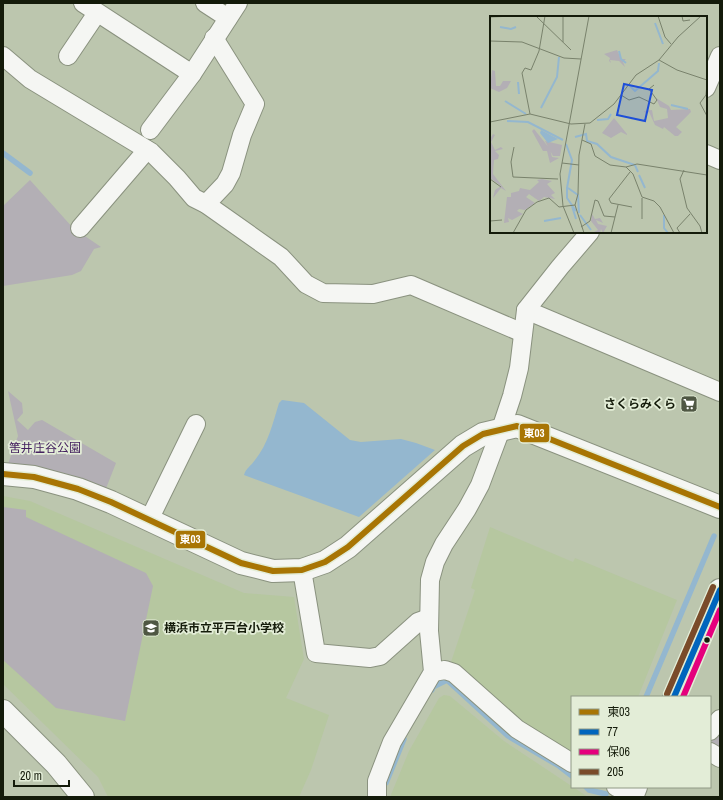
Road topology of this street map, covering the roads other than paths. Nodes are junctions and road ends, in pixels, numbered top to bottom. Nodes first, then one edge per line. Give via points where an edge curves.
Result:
1 (205, 3) edge
2 (238, 3) edge
3 (90, 8) edge
4 (228, 18) junction
5 (214, 38) junction
6 (3, 56) edge
7 (68, 56) dead end
8 (720, 56) edge
9 (192, 74) junction
10 (707, 86) edge
11 (150, 130) dead end
12 (147, 150) junction
13 (707, 154) edge
14 (720, 160) edge
15 (206, 204) junction
16 (80, 228) dead end
17 (589, 233) edge
18 (526, 310) junction
19 (523, 333) junction
20 (720, 392) edge
21 (196, 424) dead end
22 (501, 429) junction
23 (3, 474) edge
24 (720, 507) edge
25 (149, 520) junction
26 (302, 570) junction
27 (720, 590) edge
28 (429, 618) junction
29 (433, 672) junction
30 (674, 696) edge
31 (3, 711) edge
32 (720, 719) edge
33 (711, 730) edge
34 (711, 753) edge
35 (720, 758) edge
36 (571, 762) edge
37 (377, 789) edge
38 (83, 797) edge

1 - 4 street
2 - 4 street
3 - 7 street
3 - 9 street
4 - 5 street
5 - 9 street
5 - 15 street via 255,104 242,135 231,173 225,184
6 - 12 street via 30,79
8 - 10 street
9 - 11 street
12 - 15 street via 194,198
12 - 16 street
13 - 14 street
15 - 19 street via 281,257 306,284 323,293 373,294 411,285
17 - 18 street
18 - 19 street
18 - 20 street
19 - 22 street via 519,368
21 - 25 street
22 - 24 main road via 517,426
22 - 26 main road via 483,434 463,446 348,546 325,562
22 - 28 street via 480,485 435,562 430,580
23 - 25 main road via 34,478 78,489
25 - 26 main road via 241,563 272,571
26 - 28 street via 316,653 370,658 380,656 418,622
27 - 30 main road
28 - 29 street
29 - 36 street via 445,670 454,673 517,729
29 - 37 street via 392,742
31 - 38 main road via 56,764
32 - 33 street
34 - 35 street

